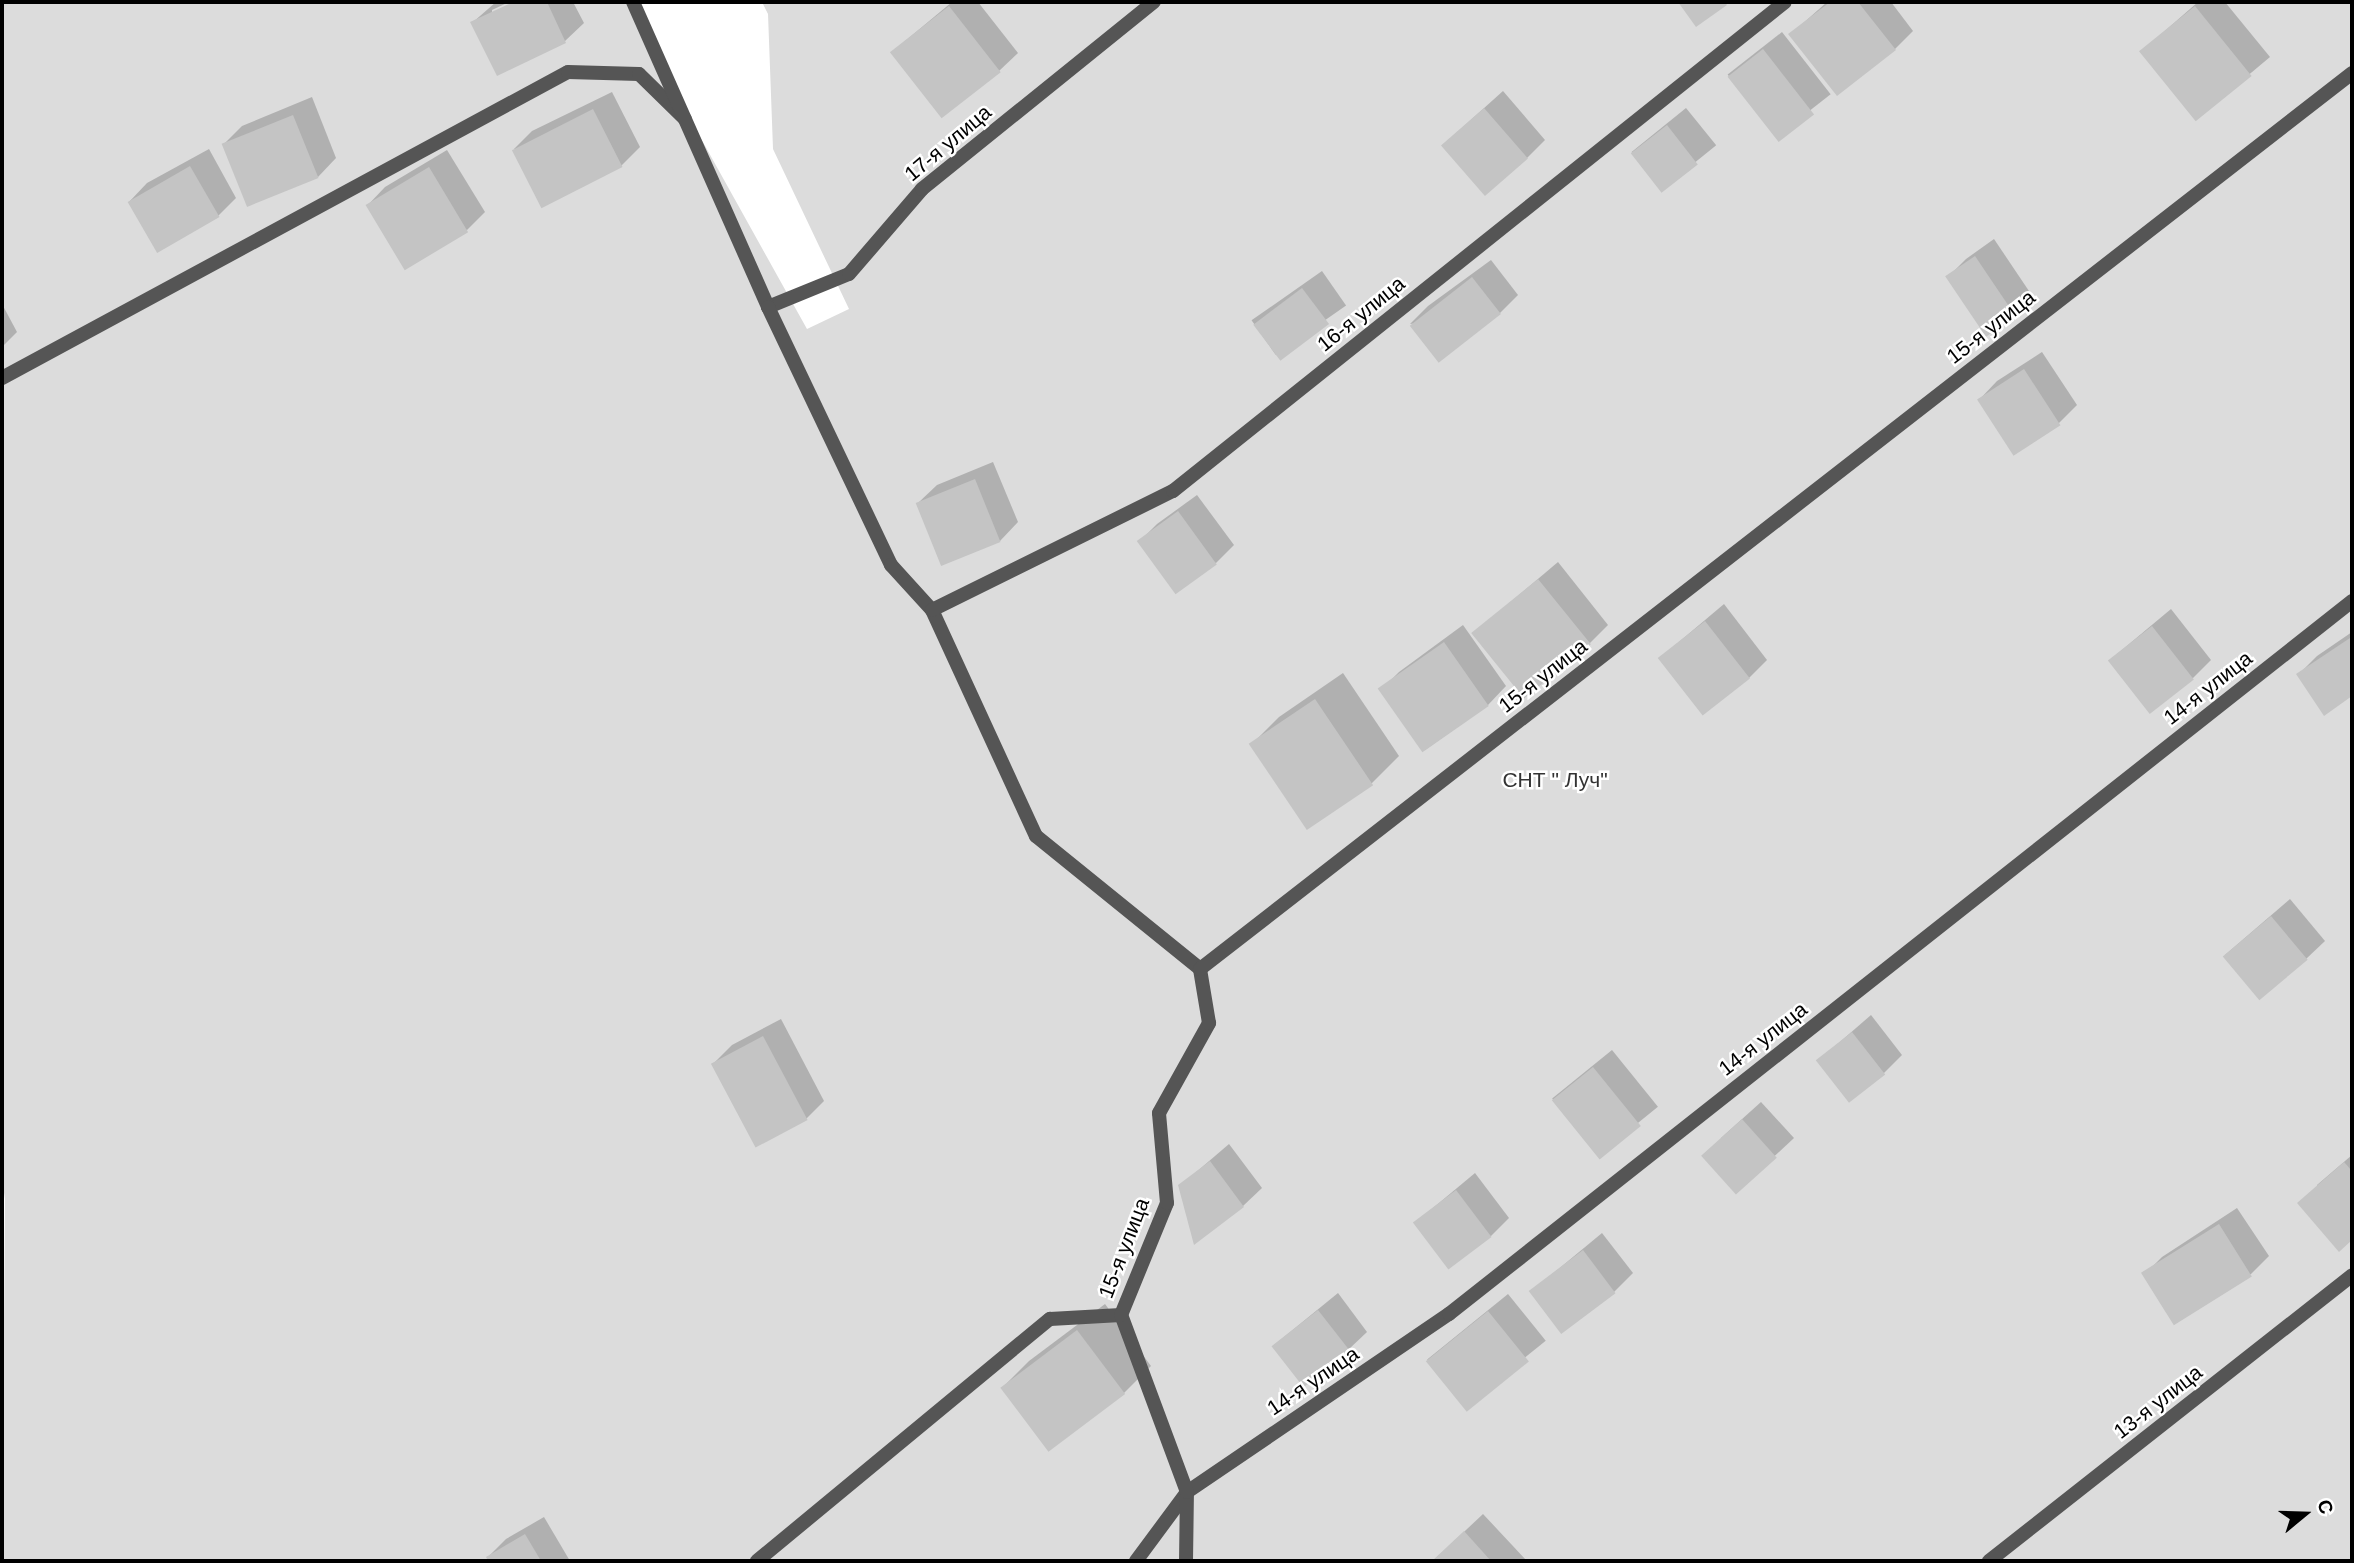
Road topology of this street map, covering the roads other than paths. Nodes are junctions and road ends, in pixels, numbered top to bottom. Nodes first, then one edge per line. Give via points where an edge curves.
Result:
1 (633, 2) edge
2 (1154, 2) edge
3 (1785, 2) edge
4 (2352, 73) edge
5 (686, 120) junction
6 (768, 307) junction
7 (2, 378) edge
8 (2352, 601) edge
9 (932, 610) junction
10 (1200, 969) junction
11 (2352, 1275) edge
12 (1121, 1315) junction
13 (1187, 1492) junction
14 (757, 1561) edge
15 (1136, 1561) edge
16 (1186, 1561) edge
17 (1989, 1561) edge

1 - 5 street
2 - 6 street, 17-я улица via 922,189 849,274
3 - 9 street, 16-я улица via 1173,491
4 - 10 street, 15-я улица
5 - 6 street
5 - 7 street via 639,74 568,72
6 - 9 street via 891,565
8 - 13 street, 14-я улица via 1449,1314
9 - 10 street via 1036,836
10 - 12 street, 15-я улица via 1209,1023 1159,1113 1167,1203
11 - 17 street, 13-я улица
12 - 13 street, 15-я улица
12 - 14 street via 1050,1319
13 - 15 street, 14-я улица
13 - 16 street

